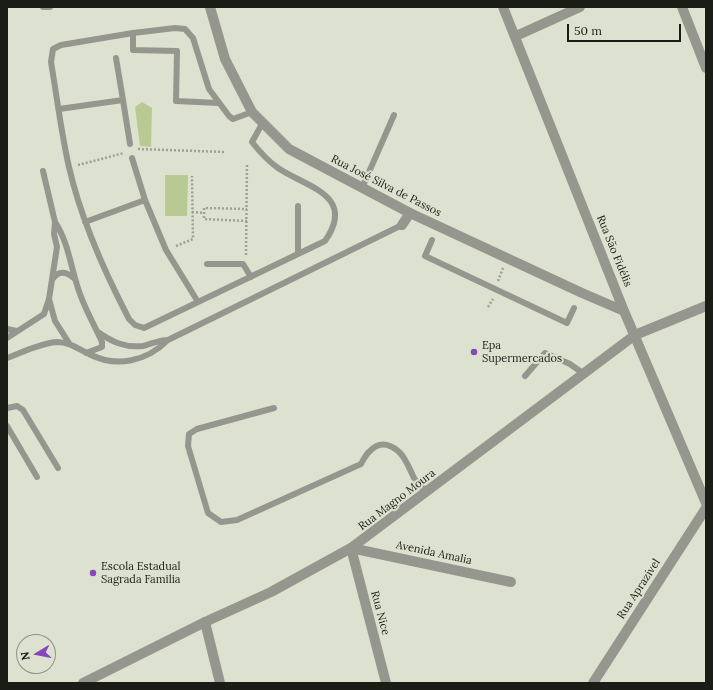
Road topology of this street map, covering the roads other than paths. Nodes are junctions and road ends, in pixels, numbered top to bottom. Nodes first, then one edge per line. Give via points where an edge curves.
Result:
1 (43, 7) edge
2 (50, 7) edge
3 (210, 7) edge
4 (504, 7) edge
5 (580, 7) edge
6 (682, 7) edge
7 (133, 33) junction
8 (516, 36) junction
9 (116, 58) dead end
10 (706, 68) edge
11 (123, 100) junction
12 (219, 103) junction
13 (59, 109) junction
14 (252, 112) junction
15 (394, 115) dead end
16 (262, 124) junction
17 (130, 144) dead end
18 (132, 158) dead end
19 (43, 171) dead end
20 (362, 188) junction
21 (145, 200) junction
22 (298, 206) dead end
23 (410, 213) junction
24 (55, 222) junction
25 (85, 222) junction
26 (402, 225) joint
27 (432, 240) dead end
28 (298, 254) junction
29 (207, 264) dead end
30 (250, 277) junction
31 (75, 279) junction
32 (50, 283) junction
33 (49, 299) junction
34 (198, 302) junction
35 (706, 306) edge
36 (574, 308) dead end
37 (624, 311) junction
38 (7, 329) edge
39 (17, 331) junction
40 (98, 331) junction
41 (635, 335) junction
42 (7, 338) edge
43 (168, 340) junction
44 (69, 343) junction
45 (86, 353) junction
46 (7, 358) edge
47 (584, 374) junction
48 (525, 376) dead end
49 (7, 408) edge
50 (274, 408) dead end
51 (7, 426) edge
52 (58, 468) dead end
53 (37, 477) dead end
54 (427, 492) junction
55 (706, 503) edge
56 (706, 508) edge
57 (351, 548) junction
58 (511, 582) dead end
59 (205, 622) junction
60 (597, 680) edge
61 (83, 683) edge
62 (220, 683) edge
63 (386, 683) edge

1 - 2 lane
3 - 14 street, Rua José Silva de Passos via 225,59
4 - 8 street, Rua São Fidélis
5 - 8 street
6 - 10 street
7 - 12 lane via 184,29 193,38 210,89
7 - 12 lane via 133,50 177,51 176,101
7 - 13 lane via 61,45 53,49 51,62
8 - 37 street, Rua São Fidélis
9 - 11 lane
11 - 13 lane
11 - 17 lane
12 - 14 lane via 233,119
13 - 25 lane via 69,167
14 - 16 street, Rua José Silva de Passos
15 - 20 lane
16 - 20 street, Rua José Silva de Passos via 289,149
16 - 28 lane via 252,142 257,149 278,168 321,190 331,202 336,215 334,229 326,241
18 - 21 lane
19 - 24 lane
20 - 23 street, Rua José Silva de Passos
21 - 25 lane
21 - 34 lane via 166,250
22 - 28 lane
23 - 26 street
23 - 37 street, Rua José Silva de Passos
24 - 31 lane via 73,265
24 - 32 lane via 57,247
25 - 34 lane via 105,272 129,319 135,325 144,328
26 - 43 lane
27 - 36 lane via 425,256 432,260 567,323
28 - 30 lane
29 - 30 lane via 243,264
30 - 34 lane
31 - 32 lane via 68,273 61,272
31 - 40 lane
32 - 33 lane
33 - 39 lane via 44,314
33 - 44 lane via 55,321
35 - 41 street, Rua Magno Moura
37 - 41 street, Rua São Fidélis
38 - 39 lane
39 - 42 lane
40 - 43 lane via 119,345 142,346
40 - 45 lane via 102,346
41 - 47 street, Rua Magno Moura
41 - 55 street, Rua São Fidélis
43 - 45 lane via 153,352 134,361 114,362 98,359
44 - 45 lane
44 - 46 lane via 50,344
47 - 48 lane via 570,364 545,353
47 - 54 street, Rua Magno Moura
49 - 52 lane via 18,406 22,410
50 - 54 lane via 197,429 189,434 188,446 208,513 221,522 237,520 361,464 374,446 387,445 399,451 416,480
51 - 53 lane
54 - 57 street, Rua Magno Moura
56 - 60 street, Rua Aprazível
57 - 58 street, Avenida Amalia
57 - 59 street, Rua Magno Moura via 271,592
57 - 63 street, Rua Nice
59 - 61 street, Rua Magno Moura
59 - 62 street

